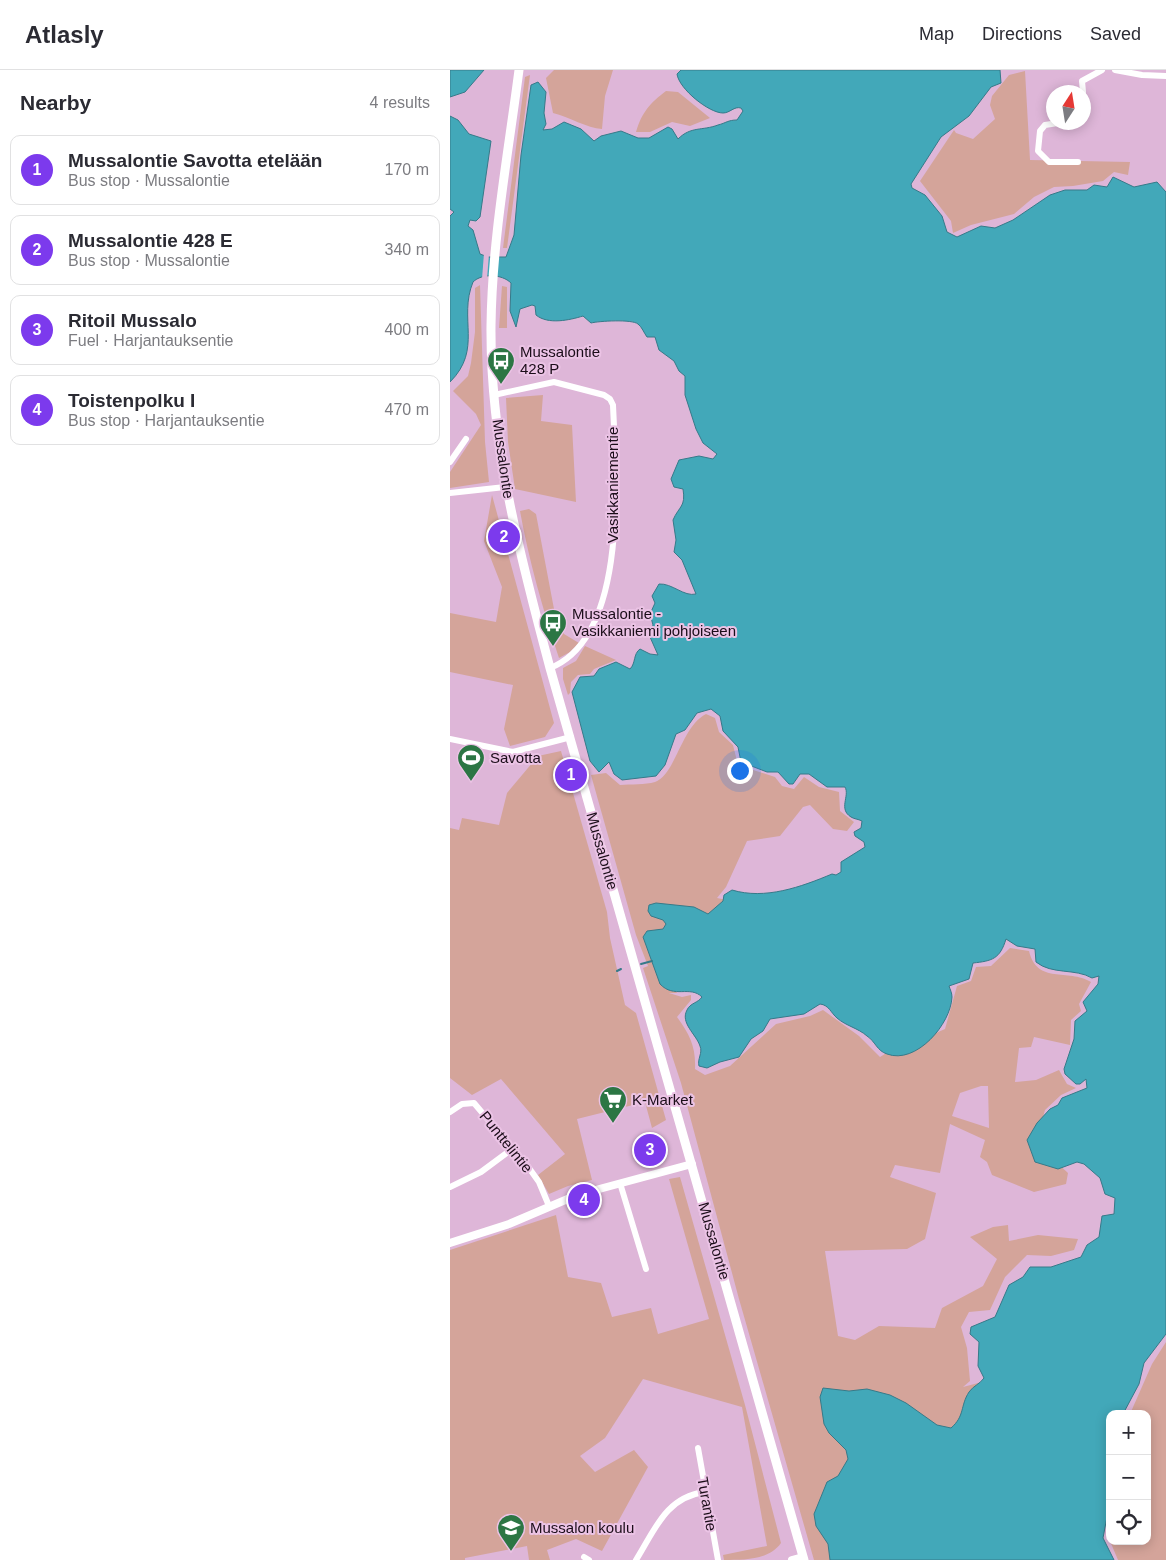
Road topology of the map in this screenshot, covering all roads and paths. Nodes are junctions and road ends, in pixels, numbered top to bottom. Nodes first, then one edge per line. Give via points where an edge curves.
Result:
1 (519, 70) edge
2 (1102, 70) edge
3 (1115, 70) edge
4 (1166, 76) edge
5 (1082, 85) edge
6 (1046, 125) edge
7 (1078, 162) dead end
8 (494, 395) junction
9 (466, 439) dead end
10 (450, 462) edge
11 (505, 487) junction
12 (450, 493) edge
13 (550, 668) junction
14 (570, 737) junction
15 (450, 739) edge
16 (450, 1112) edge
17 (512, 1149) junction
18 (692, 1164) junction
19 (620, 1183) junction
20 (450, 1187) edge
21 (549, 1206) junction
22 (450, 1243) edge
23 (646, 1269) dead end
24 (698, 1448) dead end
25 (704, 1492) junction
26 (804, 1558) edge
27 (636, 1560) edge
28 (718, 1560) edge
29 (792, 1560) edge

1 - 8 main road, Mussalontie via 493,286
2 - 5 street via 1082,81
3 - 4 street
6 - 7 street via 1040,131 1038,151 1049,162
8 - 11 main road, Mussalontie
8 - 13 street, Vasikkaniementie via 554,382 604,395 613,405 615,535 605,598 573,656
9 - 10 street
11 - 12 street
11 - 13 main road, Mussalontie
13 - 14 main road, Mussalontie
14 - 15 street via 513,752
14 - 18 main road, Mussalontie
16 - 17 street, Punttelintie via 462,1104 474,1103
17 - 20 street via 481,1172
17 - 21 street, Punttelintie via 539,1182
18 - 19 street
18 - 26 main road, Mussalontie
19 - 21 street
19 - 23 street
21 - 22 street via 488,1232
24 - 25 street, Turantie
25 - 27 street via 691,1494 670,1506
25 - 28 street, Turantie
26 - 29 street

